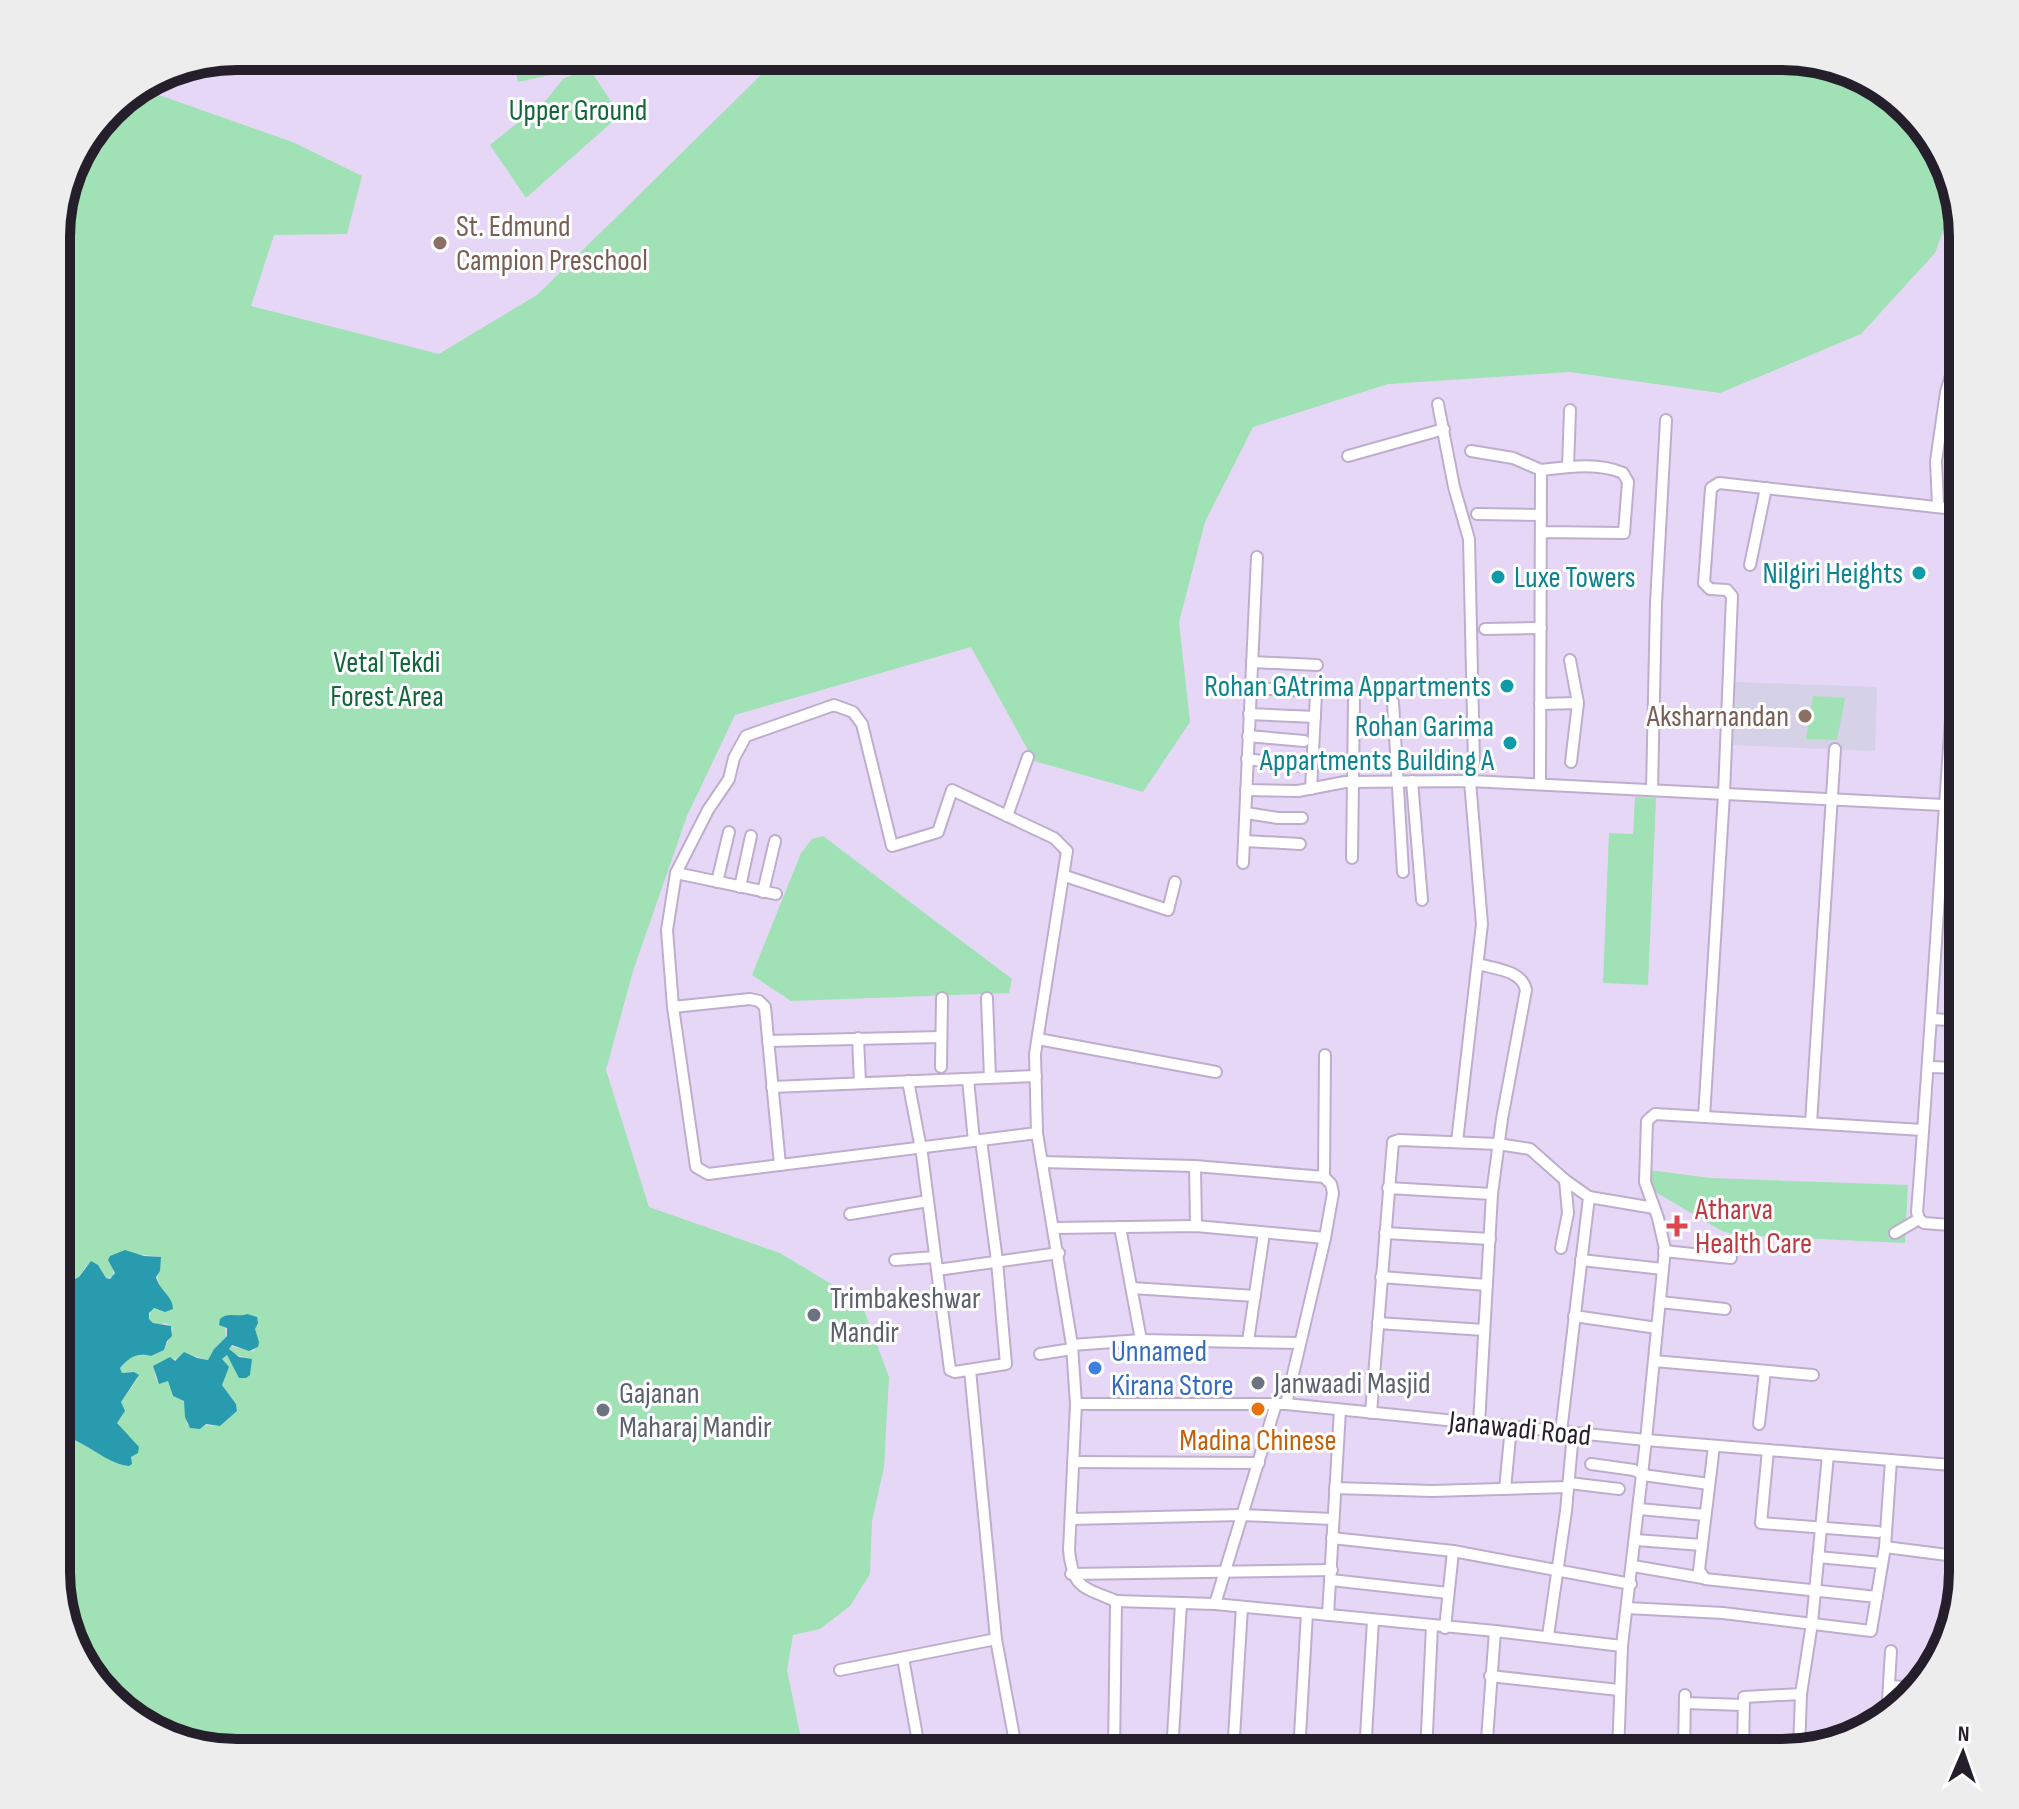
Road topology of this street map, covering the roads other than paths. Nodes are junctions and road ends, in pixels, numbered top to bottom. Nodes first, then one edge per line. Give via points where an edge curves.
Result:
1 (1949, 382) edge
2 (1438, 404) dead end
3 (1570, 410) dead end
4 (1666, 420) dead end
5 (1444, 429) junction
6 (1471, 451) dead end
7 (1348, 456) dead end
8 (1568, 467) junction
9 (1541, 470) junction
10 (1766, 488) junction
11 (1938, 505) junction
12 (1949, 507) edge
13 (1477, 514) dead end
14 (1541, 515) junction
15 (1541, 532) junction
16 (1257, 557) dead end
17 (1750, 565) dead end
18 (1541, 628) junction
19 (1485, 629) dead end
20 (1570, 660) dead end
21 (1252, 662) junction
22 (1317, 665) dead end
23 (1251, 688) junction
24 (1354, 701) dead end
25 (1393, 702) dead end
26 (1578, 703) junction
27 (1540, 704) junction
28 (1249, 714) junction
29 (1315, 717) junction
30 (1949, 732) edge
31 (1248, 736) junction
32 (1304, 741) dead end
33 (1835, 749) dead end
34 (1028, 757) dead end
35 (1247, 759) junction
36 (1571, 762) dead end
37 (1300, 766) dead end
38 (1412, 781) junction
39 (1470, 781) junction
40 (1353, 782) junction
41 (1397, 782) junction
42 (1540, 784) junction
43 (1311, 789) junction
44 (1246, 790) junction
45 (1652, 790) junction
46 (1724, 794) junction
47 (1832, 800) junction
48 (1943, 805) junction
49 (1246, 813) junction
50 (1007, 816) junction
51 (1302, 818) dead end
52 (729, 832) dead end
53 (751, 836) dead end
54 (775, 841) dead end
55 (1245, 841) junction
56 (1300, 844) dead end
57 (1352, 858) dead end
58 (1243, 863) dead end
59 (1403, 872) dead end
60 (676, 873) junction
61 (1065, 876) junction
62 (717, 882) junction
63 (1175, 882) dead end
64 (740, 887) junction
65 (763, 892) junction
66 (776, 894) dead end
67 (1422, 900) dead end
68 (1478, 964) junction
69 (942, 998) dead end
70 (987, 998) dead end
71 (673, 1007) junction
72 (1932, 1019) junction
73 (1949, 1020) edge
74 (941, 1037) junction
75 (858, 1038) junction
76 (1038, 1039) junction
77 (768, 1041) junction
78 (1325, 1055) dead end
79 (941, 1067) dead end
80 (1928, 1067) junction
81 (1949, 1068) edge
82 (1216, 1072) dead end
83 (1036, 1076) junction
84 (990, 1078) junction
85 (968, 1079) junction
86 (908, 1081) junction
87 (860, 1083) junction
88 (772, 1087) junction
89 (1704, 1117) junction
90 (1811, 1123) junction
91 (1923, 1130) junction
92 (1037, 1133) junction
93 (978, 1140) junction
94 (1457, 1142) junction
95 (1498, 1144) junction
96 (921, 1147) junction
97 (1042, 1162) junction
98 (780, 1165) junction
99 (1195, 1166) junction
100 (1324, 1177) junction
101 (1565, 1180) junction
102 (1388, 1188) junction
103 (1492, 1194) junction
104 (1589, 1197) junction
105 (928, 1201) junction
106 (1654, 1208) junction
107 (850, 1214) dead end
108 (1919, 1219) junction
109 (1949, 1225) edge
110 (1196, 1226) junction
111 (1120, 1227) junction
112 (1054, 1228) junction
113 (1264, 1233) junction
114 (1385, 1233) junction
115 (1895, 1233) dead end
116 (1325, 1238) junction
117 (1490, 1239) junction
118 (1561, 1248) dead end
119 (1664, 1251) junction
120 (1059, 1253) junction
121 (935, 1257) junction
122 (1731, 1258) dead end
123 (895, 1260) dead end
124 (1581, 1260) junction
125 (997, 1261) junction
126 (1663, 1269) junction
127 (937, 1270) junction
128 (1381, 1277) junction
129 (1487, 1285) junction
130 (1132, 1288) junction
131 (1255, 1296) junction
132 (1660, 1302) junction
133 (1725, 1309) dead end
134 (1574, 1316) junction
135 (1378, 1323) junction
136 (1657, 1328) junction
137 (1484, 1330) junction
138 (1141, 1340) junction
139 (1248, 1341) junction
140 (1300, 1343) junction
141 (1072, 1347) junction
142 (1040, 1354) dead end
143 (1654, 1361) junction
144 (970, 1370) junction
145 (1765, 1371) junction
146 (1813, 1375) dead end
147 (1076, 1404) junction
148 (1281, 1404) junction
149 (1340, 1410) junction
150 (1371, 1413) junction
151 (1479, 1424) junction
152 (1759, 1424) dead end
153 (1511, 1427) junction
154 (1561, 1432) junction
155 (1573, 1433) junction
156 (1646, 1440) junction
157 (1714, 1446) junction
158 (1768, 1450) junction
159 (1828, 1455) junction
160 (1891, 1460) junction
161 (1073, 1462) junction
162 (1259, 1463) junction
163 (1591, 1464) dead end
164 (1949, 1465) edge
165 (1643, 1475) junction
166 (1709, 1484) junction
167 (1569, 1485) junction
168 (1335, 1488) junction
169 (1505, 1489) junction
170 (1619, 1489) dead end
171 (1639, 1509) junction
172 (1241, 1515) junction
173 (1705, 1515) junction
174 (1071, 1519) junction
175 (1333, 1519) junction
176 (1821, 1527) junction
177 (1878, 1532) dead end
178 (1332, 1538) junction
179 (1636, 1540) junction
180 (1702, 1545) junction
181 (1885, 1547) junction
182 (1453, 1551) junction
183 (1949, 1555) edge
184 (1818, 1557) junction
185 (1882, 1563) junction
186 (1633, 1566) junction
187 (1558, 1570) junction
188 (1226, 1571) junction
189 (1071, 1574) junction
190 (1332, 1575) junction
191 (1703, 1578) junction
192 (1631, 1584) junction
193 (1815, 1590) junction
194 (1448, 1593) junction
195 (1877, 1597) junction
196 (1116, 1601) junction
197 (1181, 1603) junction
198 (1215, 1604) junction
199 (1242, 1607) junction
200 (1627, 1608) junction
201 (1307, 1613) junction
202 (1328, 1615) junction
203 (1373, 1620) junction
204 (1812, 1623) junction
205 (1432, 1626) junction
206 (1445, 1628) junction
207 (1495, 1631) junction
208 (1548, 1636) junction
209 (996, 1639) junction
210 (1622, 1646) junction
211 (1891, 1651) dead end
212 (903, 1658) junction
213 (840, 1670) dead end
214 (1490, 1676) junction
215 (1890, 1686) junction
216 (1903, 1687) edge
217 (1619, 1690) junction
218 (1801, 1694) junction
219 (1889, 1701) edge
220 (1743, 1705) junction
221 (1799, 1738) edge
222 (917, 1739) edge
223 (1013, 1739) edge
224 (1114, 1739) edge
225 (1173, 1739) edge
226 (1234, 1739) edge
227 (1300, 1739) edge
228 (1366, 1739) edge
229 (1427, 1739) edge
230 (1487, 1739) edge
231 (1618, 1739) edge
232 (1684, 1739) edge
233 (1743, 1739) edge

1 - 11 street via 1936,461
2 - 5 street
3 - 8 street
4 - 45 street
5 - 7 street
5 - 39 street via 1469,539 1474,763
6 - 9 street via 1513,458
8 - 9 street
8 - 15 street via 1623,473 1628,482 1624,533
9 - 14 street
10 - 11 street
10 - 17 street
10 - 46 street via 1719,483 1711,488 1704,583 1732,596
11 - 12 street
13 - 14 street
14 - 15 street
15 - 18 street
16 - 21 street
18 - 19 street
18 - 27 street
20 - 26 street
21 - 22 street
21 - 23 street
23 - 28 street
23 - 29 street via 1312,691
24 - 40 street
25 - 41 street
26 - 27 street
26 - 36 street
27 - 42 street
28 - 29 street
28 - 31 street
29 - 43 street
30 - 48 street
31 - 32 street
31 - 35 street
33 - 47 street
34 - 50 street
35 - 37 street
35 - 44 street
38 - 39 street
38 - 41 street
38 - 67 street
39 - 42 street
39 - 68 street via 1482,924
40 - 41 street
40 - 43 street
40 - 57 street
41 - 59 street
42 - 45 street
43 - 44 street
44 - 49 street
45 - 46 street
46 - 47 street
46 - 89 street
47 - 48 street
47 - 90 street
48 - 72 street
49 - 51 street
49 - 55 street
50 - 60 street via 952,790 938,832 892,846 862,724 853,712 834,705 746,736 729,779
50 - 61 street via 1064,846
52 - 62 street
53 - 64 street
54 - 65 street
55 - 56 street
55 - 58 street
60 - 62 street
60 - 71 street via 667,930
61 - 63 street via 1168,910
61 - 76 street
62 - 64 street
64 - 65 street
65 - 66 street
68 - 94 street
68 - 95 street via 1517,975 1526,990
69 - 74 street
70 - 84 street
71 - 77 street via 759,1001 767,1015
71 - 98 street via 696,1167 708,1174
72 - 73 street
72 - 80 street
74 - 75 street
74 - 79 street
75 - 77 street
75 - 87 street
76 - 82 street
76 - 83 street
77 - 88 street
78 - 100 street
80 - 81 street
80 - 91 street
83 - 84 street
83 - 92 street
84 - 85 street
85 - 86 street
85 - 93 street
86 - 87 street
86 - 96 street
87 - 88 street
88 - 98 street
89 - 90 street
89 - 106 street via 1655,1114 1647,1121 1645,1182
90 - 91 street
91 - 108 street
92 - 93 street
92 - 97 street
93 - 96 street
93 - 125 street
94 - 95 street
94 - 102 street via 1393,1142
95 - 101 street via 1530,1149
95 - 103 street
96 - 98 street
96 - 105 street
97 - 99 street
97 - 112 street
99 - 100 street
99 - 110 street
100 - 116 street via 1333,1190
101 - 104 street
101 - 118 street via 1568,1213
102 - 103 street
102 - 114 street
103 - 117 street
104 - 106 street
104 - 124 street
105 - 107 street
105 - 121 street
106 - 119 street
108 - 109 street
108 - 115 street
110 - 111 street
110 - 113 street
111 - 112 street
111 - 130 street
112 - 120 street
113 - 116 street
113 - 131 street
114 - 117 street
114 - 128 street
116 - 140 street
117 - 129 street
119 - 122 street
119 - 126 street
120 - 125 street
120 - 141 street
121 - 123 street
121 - 127 street
124 - 126 street
124 - 134 street
125 - 127 street
125 - 144 street via 1006,1364
126 - 132 street
127 - 144 street via 950,1370
128 - 129 street
128 - 135 street
129 - 137 street
130 - 131 street
130 - 138 street
131 - 139 street
132 - 133 street
132 - 136 street
134 - 136 street
134 - 154 street
135 - 137 street
135 - 150 street
136 - 143 street
137 - 151 street
138 - 139 street
138 - 141 street
139 - 140 street
140 - 148 street
141 - 142 street
141 - 147 street
143 - 145 street
143 - 156 street
144 - 209 street
145 - 146 street
145 - 152 street
147 - 148 street, Janawadi Road
147 - 161 street
148 - 149 street, Janawadi Road
148 - 162 street
149 - 150 street, Janawadi Road
149 - 168 street
150 - 151 street, Janawadi Road
151 - 153 street, Janawadi Road
153 - 154 street, Janawadi Road
153 - 169 street
154 - 155 street, Janawadi Road
155 - 156 street, Janawadi Road
155 - 167 street
156 - 157 street, Janawadi Road
156 - 165 street
157 - 158 street, Janawadi Road
157 - 166 street
158 - 159 street, Janawadi Road
158 - 176 street via 1761,1523
159 - 160 street, Janawadi Road
159 - 176 street
160 - 164 street, Janawadi Road
160 - 181 street
161 - 162 street
161 - 174 street
162 - 172 street
163 - 165 street
165 - 166 street
165 - 171 street
166 - 173 street
167 - 169 street
167 - 170 street
167 - 187 street
168 - 169 street
168 - 175 street
171 - 173 street
171 - 179 street
172 - 174 street
172 - 175 street
172 - 188 street
173 - 180 street
174 - 189 street
175 - 178 street
176 - 177 street
176 - 184 street
178 - 182 street
178 - 190 street
179 - 180 street
179 - 186 street
180 - 191 street
181 - 183 street
181 - 185 street
182 - 187 street
182 - 194 street
184 - 185 street
184 - 193 street
185 - 195 street
186 - 191 street
186 - 192 street
187 - 192 street
187 - 208 street
188 - 189 street
188 - 190 street
188 - 198 street
189 - 196 street via 1082,1586
190 - 194 street
190 - 202 street
191 - 193 street
192 - 200 street
193 - 195 street
193 - 204 street
194 - 206 street
195 - 204 street via 1871,1631
196 - 197 street
196 - 224 street
197 - 198 street
197 - 225 street
198 - 199 street
199 - 201 street
199 - 226 street
200 - 204 street
200 - 210 street
201 - 202 street
201 - 227 street
202 - 203 street
203 - 205 street
203 - 228 street
204 - 218 street
205 - 206 street
205 - 229 street
206 - 207 street
207 - 208 street
207 - 214 street
208 - 210 street
209 - 212 street
209 - 223 street
210 - 217 street
211 - 215 street
212 - 213 street
212 - 222 street
214 - 217 street
214 - 230 street
215 - 216 street
215 - 219 street
217 - 231 street
218 - 220 street via 1747,1695
218 - 221 street
220 - 232 street via 1685,1699
220 - 233 street

